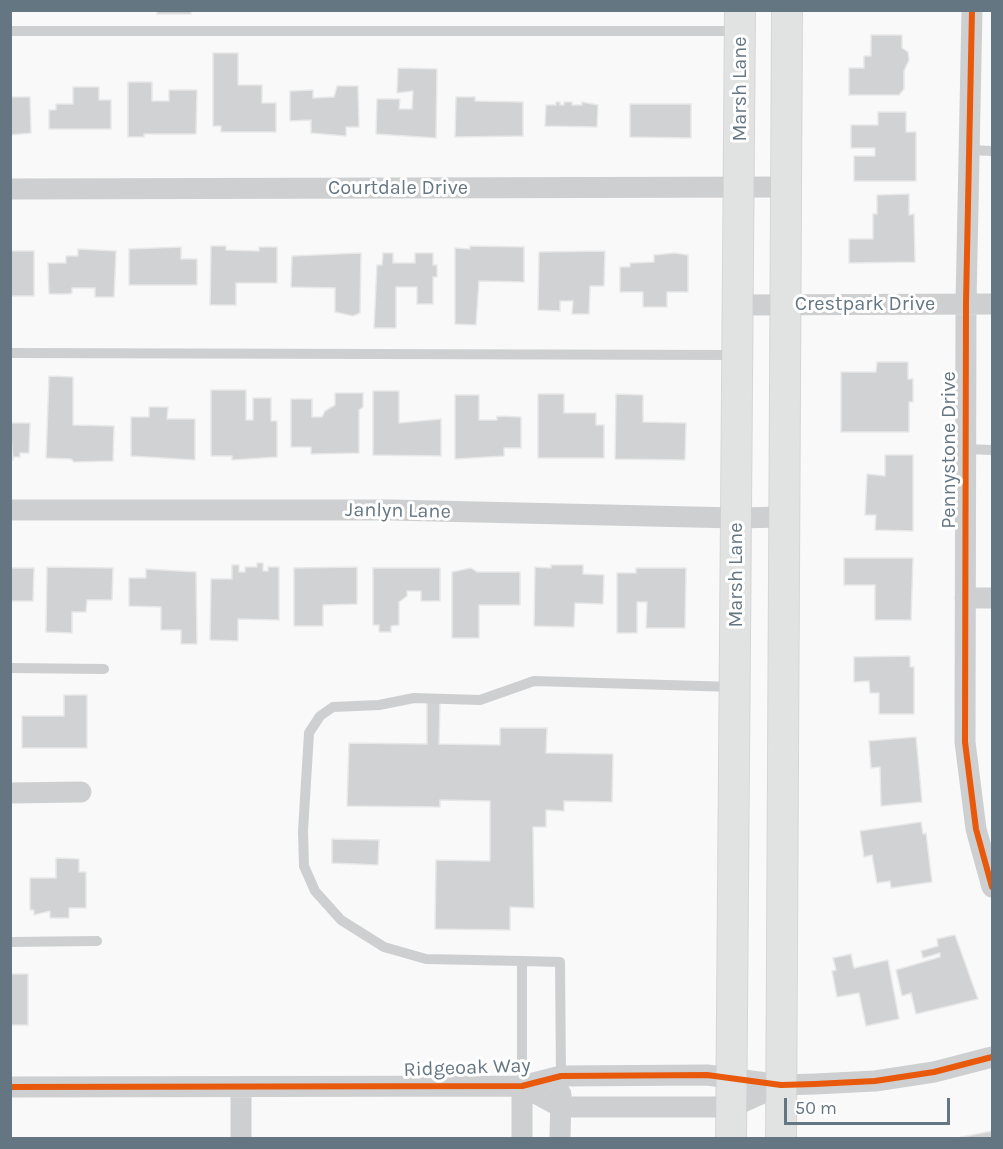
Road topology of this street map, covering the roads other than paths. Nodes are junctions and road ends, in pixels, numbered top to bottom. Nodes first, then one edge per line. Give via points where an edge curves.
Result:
1 (972, 10) edge
2 (740, 21) edge
3 (787, 21) edge
4 (10, 31) edge
5 (971, 150) junction
6 (993, 151) edge
7 (739, 187) junction
8 (786, 187) junction
9 (10, 189) edge
10 (966, 303) junction
11 (993, 303) edge
12 (785, 304) junction
13 (738, 305) junction
14 (10, 353) edge
15 (738, 356) junction
16 (965, 449) junction
17 (993, 450) edge
18 (10, 510) edge
19 (784, 517) junction
20 (736, 518) junction
21 (965, 598) junction
22 (993, 598) edge
23 (10, 668) edge
24 (104, 669) dead end
25 (735, 687) junction
26 (783, 687) junction
27 (81, 792) dead end
28 (10, 793) edge
29 (993, 887) edge
30 (97, 941) dead end
31 (10, 942) edge
32 (522, 961) junction
33 (993, 1057) edge
34 (561, 1076) junction
35 (781, 1085) junction
36 (522, 1086) junction
37 (10, 1087) edge
38 (241, 1088) junction
39 (732, 1093) junction
40 (561, 1107) junction
41 (241, 1138) edge
42 (522, 1138) edge
43 (560, 1138) edge
44 (731, 1138) edge
45 (781, 1138) edge

1 - 5 street, Pennystone Drive
2 - 3 main road
2 - 4 lane
2 - 7 main road, Marsh Lane
3 - 8 main road
5 - 6 lane
5 - 10 street, Pennystone Drive
7 - 8 street, Courtdale Drive
7 - 9 street, Courtdale Drive
7 - 13 main road, Marsh Lane
8 - 12 main road
10 - 11 street, Crestpark Drive
10 - 12 street, Crestpark Drive
10 - 16 street, Pennystone Drive
12 - 13 street, Crestpark Drive
12 - 19 main road
13 - 15 main road, Marsh Lane
14 - 15 lane
15 - 20 main road, Marsh Lane
16 - 17 lane
16 - 21 street, Pennystone Drive
18 - 20 street, Janlyn Lane via 391,510
19 - 20 street, Janlyn Lane
19 - 26 main road
20 - 25 main road, Marsh Lane
21 - 22 street
21 - 29 street, Pennystone Drive via 967,762 976,829
23 - 24 lane
25 - 26 main road
25 - 32 lane via 534,681 480,700 414,698 379,705 333,706 320,716 309,733 303,831 304,866 315,891 341,920 384,947 426,959
25 - 39 main road, Marsh Lane
26 - 35 main road
27 - 28 street
30 - 31 lane
32 - 34 lane via 560,962
32 - 36 lane
33 - 35 street, Ridgeoak Way via 934,1072 874,1081
34 - 36 street, Ridgeoak Way
34 - 39 street, Ridgeoak Way via 707,1076
34 - 40 street
35 - 39 street, Ridgeoak Way
35 - 45 main road
36 - 38 street, Ridgeoak Way
36 - 40 street, Ridgeoak Way
36 - 42 street
37 - 38 street, Ridgeoak Way
38 - 41 street
39 - 40 street, Ridgeoak Way
39 - 44 main road, Marsh Lane
40 - 43 street

